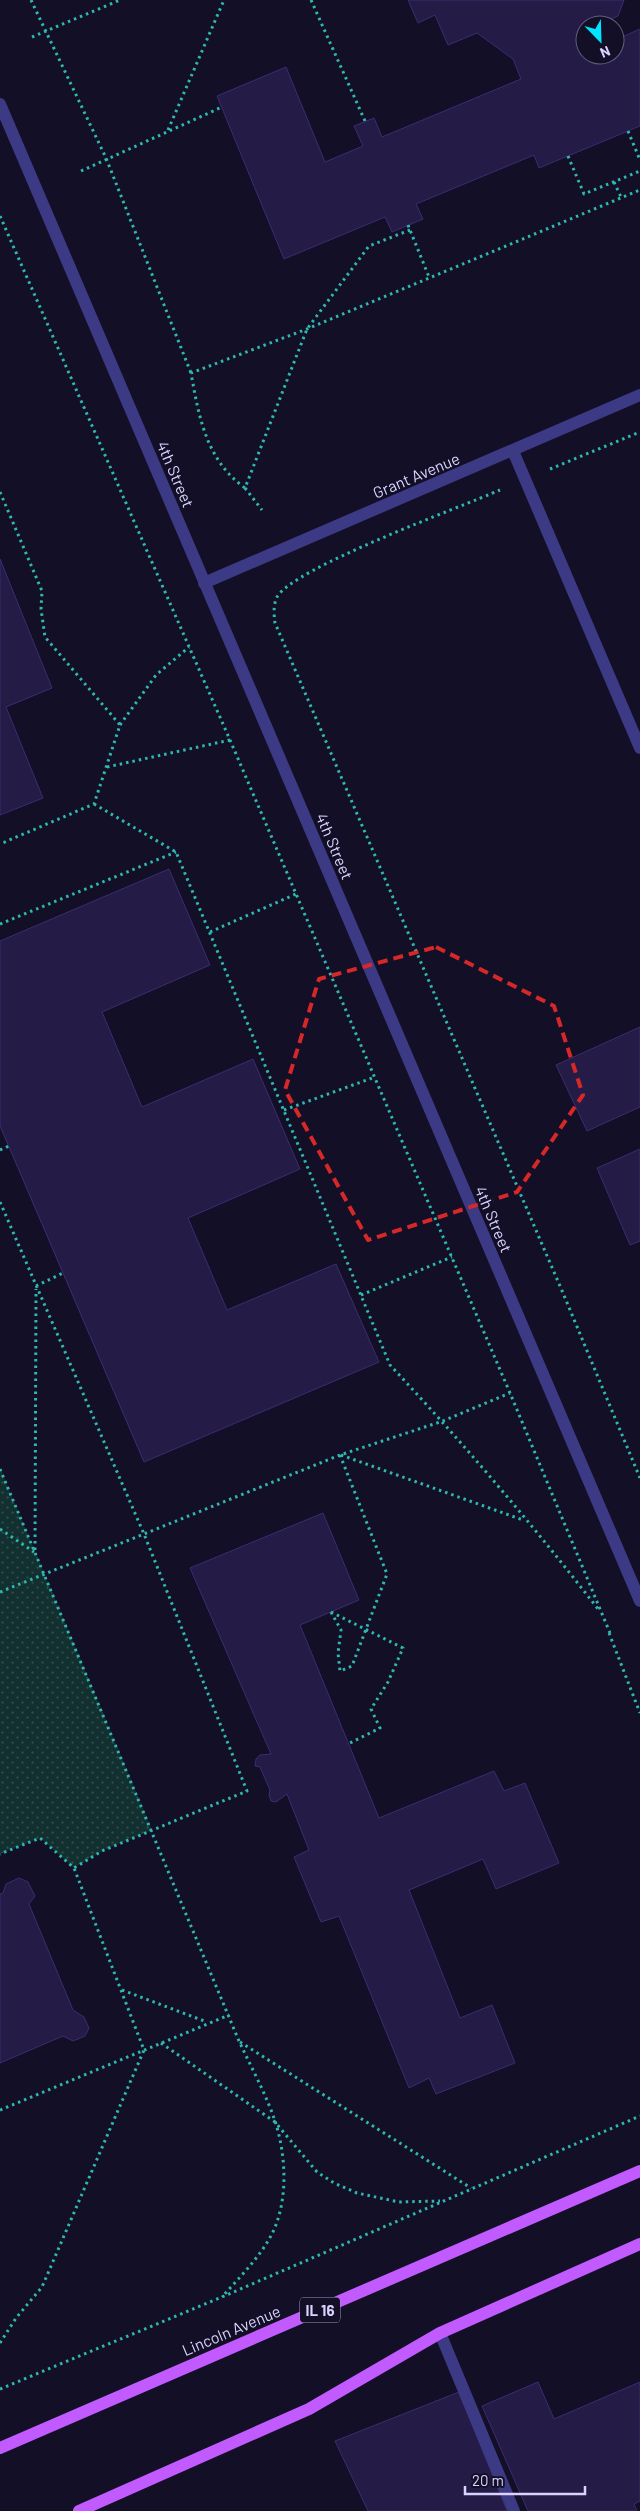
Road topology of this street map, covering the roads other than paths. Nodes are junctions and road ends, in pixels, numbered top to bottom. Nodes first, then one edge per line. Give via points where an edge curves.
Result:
1 (0, 104) edge
2 (640, 395) edge
3 (513, 451) junction
4 (204, 583) junction
5 (640, 748) edge
6 (640, 1601) edge
7 (640, 2171) edge
8 (640, 2244) edge
9 (440, 2333) junction
10 (0, 2448) edge
11 (79, 2511) edge
12 (514, 2511) edge

1 - 4 street, 4th Street
2 - 3 street, Grant Avenue
3 - 4 street, Grant Avenue
3 - 5 street
4 - 6 street, 4th Street
7 - 10 main road, Lincoln Avenue / IL 16
8 - 9 main road
9 - 11 main road via 309,2409
9 - 12 street

